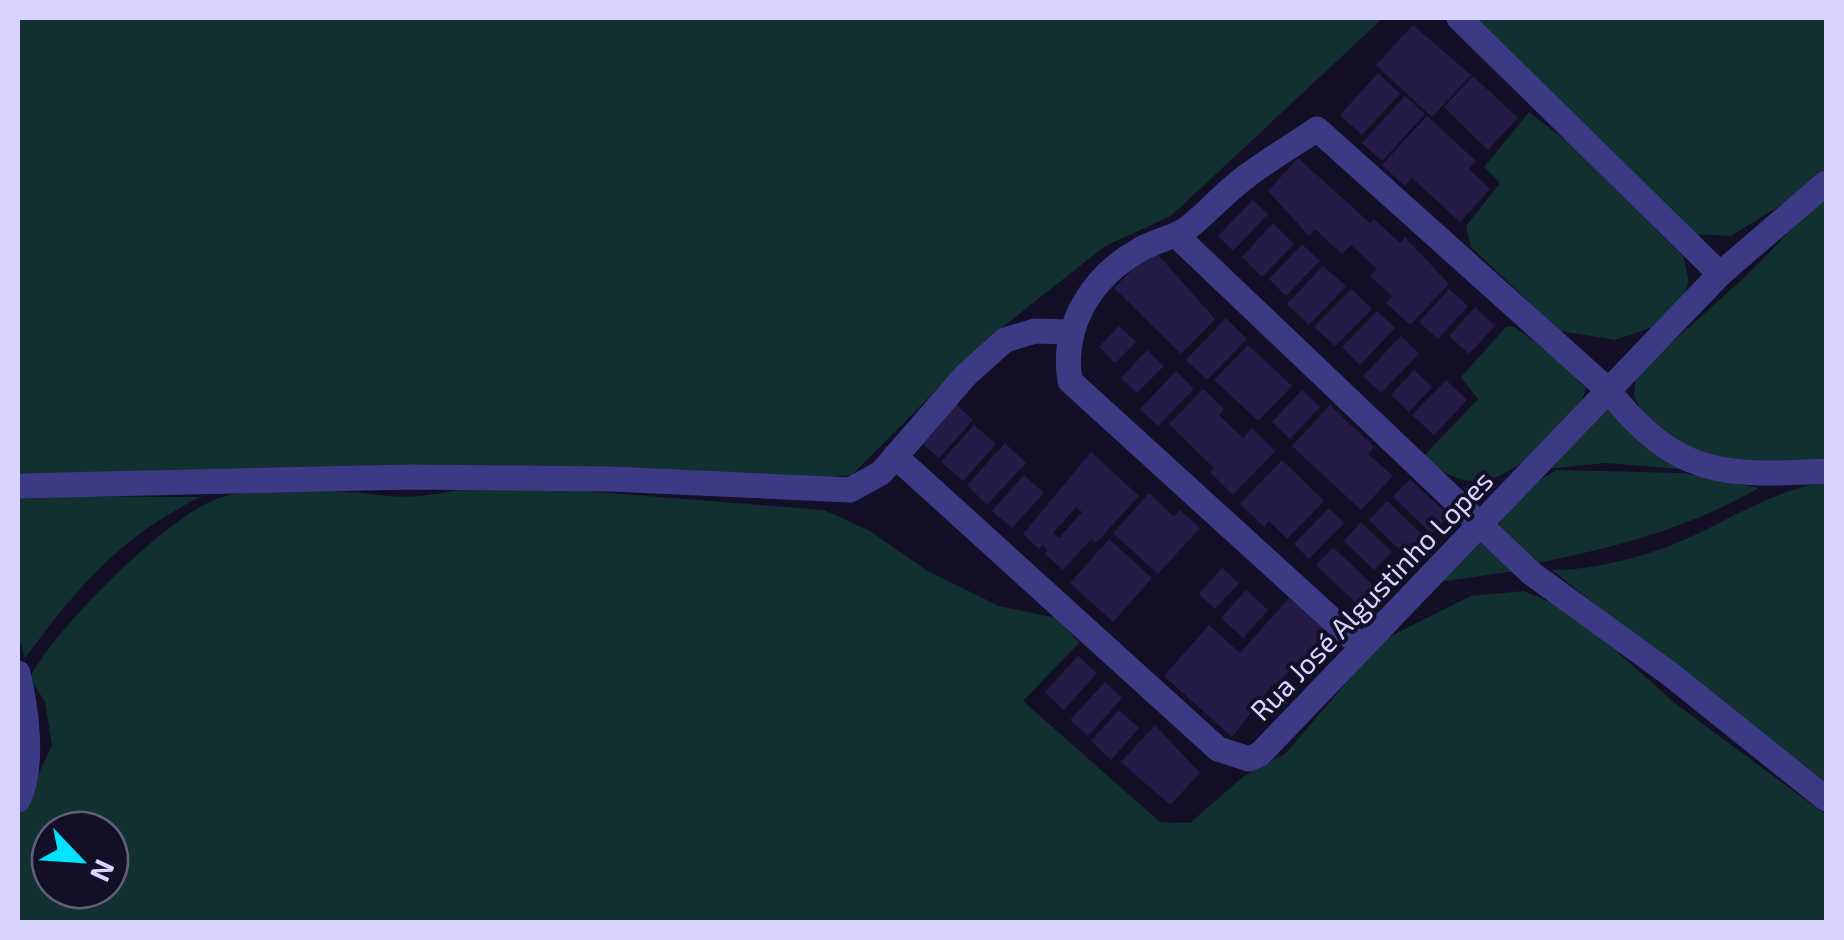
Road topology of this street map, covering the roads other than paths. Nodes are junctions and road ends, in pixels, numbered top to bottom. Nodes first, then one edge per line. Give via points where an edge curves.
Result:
1 (1459, 18) edge
2 (1826, 183) edge
3 (1176, 236) junction
4 (1720, 274) junction
5 (1071, 332) junction
6 (1608, 390) junction
7 (895, 456) junction
8 (1826, 471) edge
9 (18, 486) edge
10 (1478, 525) junction
11 (1361, 646) junction
12 (18, 672) edge
13 (1826, 798) edge
14 (18, 800) edge

1 - 4 street
2 - 4 street, Rua José Algustinho Lopes
3 - 5 street via 1109,270
3 - 6 street via 1317,129
3 - 10 street
4 - 6 street, Rua José Algustinho Lopes
5 - 7 street via 1035,331 1005,340
5 - 11 street via 1070,381
6 - 8 street via 1642,428 1696,464 1748,474
6 - 10 street, Rua José Algustinho Lopes
7 - 9 street via 868,484 829,492 428,477
7 - 11 street, Rua José Algustinho Lopes via 1234,757 1260,754
10 - 11 street, Rua José Algustinho Lopes
10 - 13 street via 1531,573
12 - 14 street via 25,747

